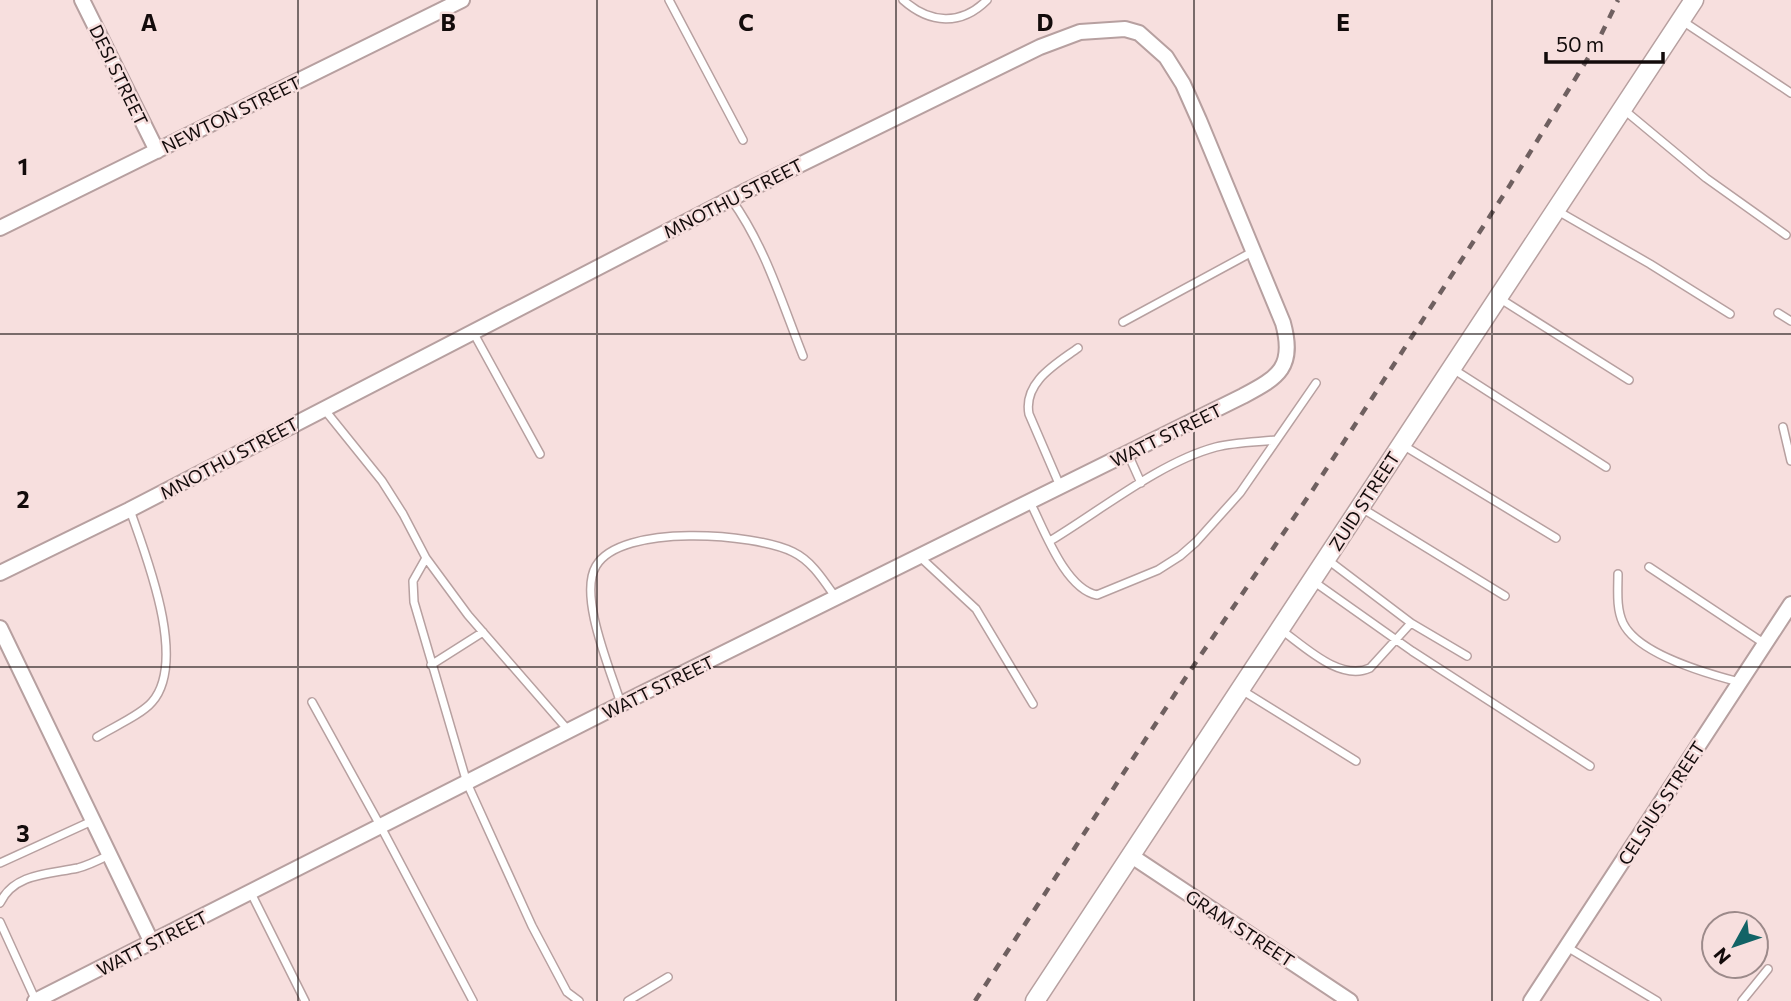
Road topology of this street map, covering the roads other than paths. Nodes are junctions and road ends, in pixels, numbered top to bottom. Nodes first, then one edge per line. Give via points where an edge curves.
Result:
1 (82, 0) edge
2 (462, 0) edge
3 (668, 0) edge
4 (903, 0) edge
5 (988, 0) edge
6 (1694, 0) edge
7 (1681, 20) junction
8 (1791, 93) edge
9 (1622, 108) junction
10 (743, 140) dead end
11 (157, 151) junction
12 (730, 198) junction
13 (1555, 209) junction
14 (0, 228) edge
15 (1786, 235) dead end
16 (1254, 251) junction
17 (1497, 297) junction
18 (1778, 313) dead end
19 (1730, 314) dead end
20 (1791, 321) edge
21 (1123, 322) dead end
22 (473, 332) junction
23 (1078, 348) dead end
24 (803, 356) dead end
25 (1451, 367) junction
26 (1279, 372) joint
27 (1629, 380) dead end
28 (1316, 383) dead end
29 (324, 408) junction
30 (1783, 427) dead end
31 (1276, 440) junction
32 (1401, 444) junction
33 (540, 454) dead end
34 (1128, 454) junction
35 (1791, 461) edge
36 (1606, 467) dead end
37 (1141, 483) junction
38 (1061, 487) junction
39 (1030, 502) junction
40 (1360, 507) junction
41 (129, 510) junction
42 (1556, 538) dead end
43 (1050, 541) junction
44 (426, 558) junction
45 (920, 558) junction
46 (1326, 559) junction
47 (1649, 567) dead end
48 (0, 573) edge
49 (1618, 574) dead end
50 (1312, 580) junction
51 (1505, 596) dead end
52 (837, 598) junction
53 (1791, 604) edge
54 (1411, 623) junction
55 (0, 628) edge
56 (1280, 629) junction
57 (483, 632) junction
58 (1396, 640) junction
59 (1765, 644) junction
60 (1467, 656) dead end
61 (431, 665) junction
62 (1740, 683) junction
63 (1240, 689) junction
64 (312, 702) dead end
65 (1033, 704) dead end
66 (621, 705) junction
67 (569, 731) junction
68 (97, 737) dead end
69 (1356, 761) dead end
70 (1590, 766) dead end
71 (467, 783) junction
72 (93, 820) junction
73 (381, 827) junction
74 (110, 855) junction
75 (1130, 855) junction
76 (0, 863) edge
77 (251, 893) junction
78 (0, 903) edge
79 (0, 922) edge
80 (152, 943) junction
81 (1566, 947) junction
82 (668, 977) dead end
83 (1760, 980) edge
84 (35, 1001) edge
85 (305, 1001) edge
86 (473, 1001) edge
87 (579, 1001) edge
88 (628, 1001) edge
89 (1035, 1001) edge
90 (1350, 1001) edge
91 (1531, 1001) edge
92 (1657, 1001) edge
93 (1742, 1001) edge

1 - 11 street, DESI STREET
2 - 11 street, NEWTON STREET
3 - 10 lane
4 - 5 lane via 914,10 946,20 971,13
6 - 7 street, ZUID STREET
7 - 8 lane
7 - 9 street, ZUID STREET
9 - 13 street, ZUID STREET
9 - 15 lane via 1706,178
11 - 14 street, NEWTON STREET
12 - 16 street, MNOTHU STREET via 1040,47 1080,32 1125,29 1152,43 1183,84
12 - 22 street, MNOTHU STREET
12 - 24 lane via 765,258
13 - 17 street, ZUID STREET
13 - 19 lane
16 - 21 lane
16 - 26 street, MNOTHU STREET via 1289,342
17 - 25 street, ZUID STREET
17 - 27 lane
18 - 20 lane
22 - 29 street, MNOTHU STREET
22 - 33 lane
23 - 38 lane via 1038,379 1027,403
25 - 32 street, ZUID STREET
25 - 36 lane
26 - 34 street, WATT STREET via 1267,383
28 - 31 lane
29 - 41 street, MNOTHU STREET
29 - 44 lane via 382,481
30 - 35 lane
31 - 37 lane via 1213,448
31 - 43 lane via 1240,493 1196,542 1158,570 1097,594 1087,593 1070,577
32 - 40 street, ZUID STREET
32 - 42 lane
34 - 37 lane
34 - 38 street, WATT STREET
37 - 43 lane
38 - 39 street, WATT STREET
39 - 43 lane
39 - 45 street, WATT STREET
40 - 46 street, ZUID STREET
40 - 51 lane
41 - 48 street, MNOTHU STREET
41 - 68 lane via 155,589 167,645 166,674 151,704
44 - 57 lane
44 - 61 lane via 416,572 413,589
45 - 52 street, WATT STREET
45 - 65 lane via 976,609
46 - 50 street, ZUID STREET
46 - 54 lane
47 - 59 lane
49 - 62 lane via 1622,621 1641,642 1700,672
50 - 56 street, ZUID STREET
50 - 58 lane
52 - 66 street, WATT STREET
52 - 66 lane via 810,564 777,545 719,536 668,537 619,547 596,566 590,585 592,610
53 - 59 street, CELSIUS STREET
54 - 58 lane
54 - 60 lane
55 - 72 street
56 - 58 lane via 1335,667 1351,672 1370,668
56 - 63 street, ZUID STREET
57 - 61 lane
57 - 67 lane
58 - 70 lane
59 - 62 street, CELSIUS STREET
61 - 71 lane
62 - 81 street, CELSIUS STREET
63 - 69 lane
63 - 75 street, ZUID STREET
64 - 73 lane
66 - 67 street, WATT STREET
67 - 71 street, WATT STREET
71 - 73 street, WATT STREET
71 - 87 lane via 548,959 567,992
72 - 74 street
72 - 76 lane
73 - 77 street, WATT STREET
73 - 86 lane
74 - 78 lane via 85,866 24,880
74 - 80 street
75 - 89 street, ZUID STREET
75 - 90 street, GRAM STREET
77 - 80 street, WATT STREET
77 - 85 lane
79 - 84 lane
80 - 84 street, WATT STREET
81 - 91 street, CELSIUS STREET
81 - 92 lane
82 - 88 lane
83 - 93 lane

